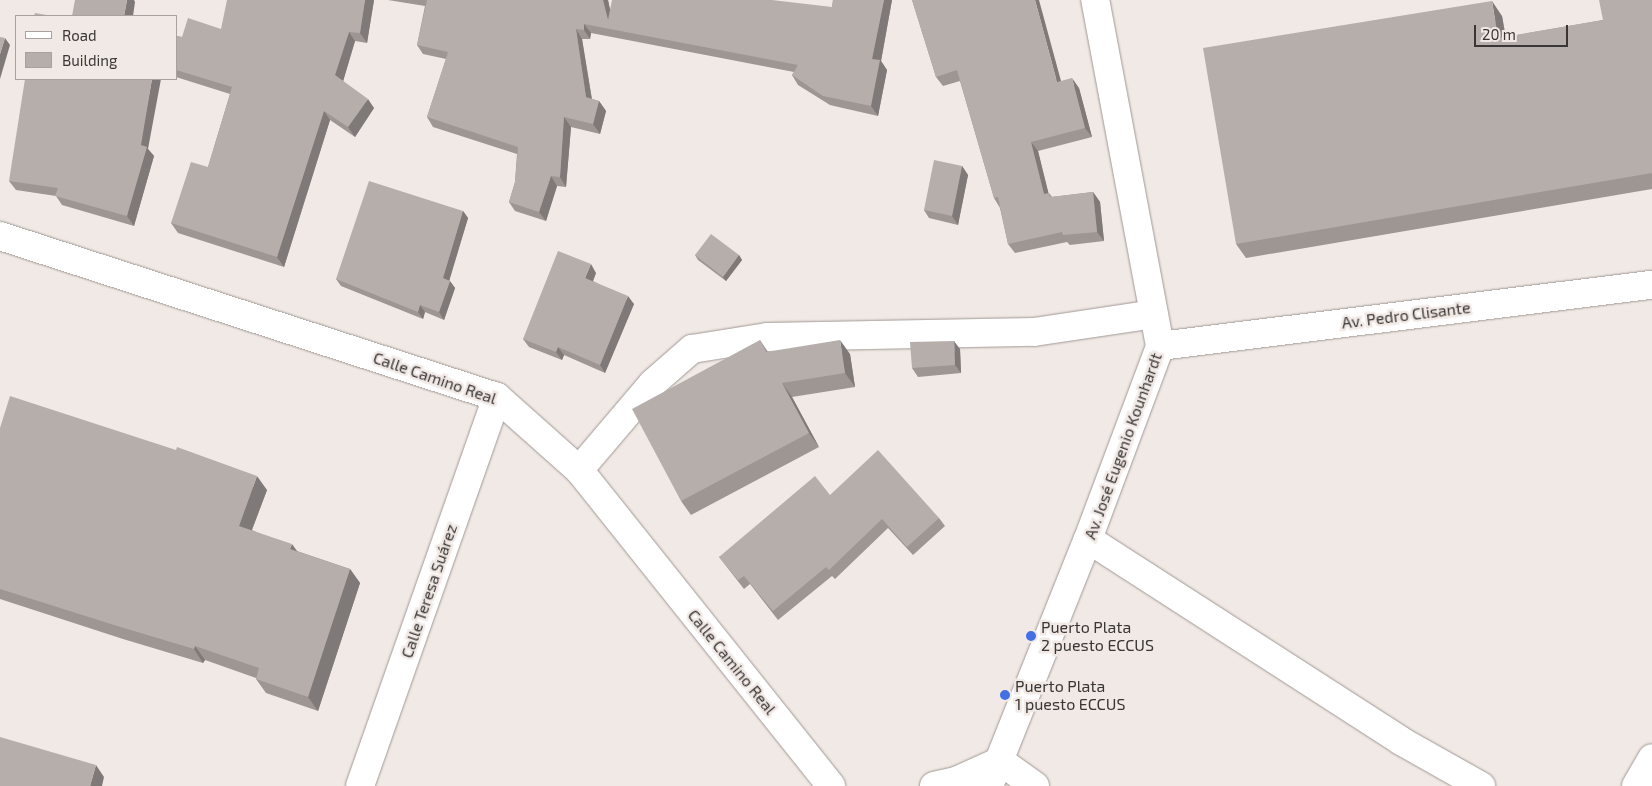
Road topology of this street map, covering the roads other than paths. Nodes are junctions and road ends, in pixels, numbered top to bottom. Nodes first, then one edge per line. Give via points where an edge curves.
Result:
1 (1095, 0) edge
2 (0, 236) edge
3 (1652, 286) edge
4 (1154, 314) junction
5 (1160, 346) junction
6 (498, 396) junction
7 (579, 470) junction
8 (1088, 539) junction
9 (1652, 758) edge
10 (1000, 761) junction
11 (360, 786) edge
12 (831, 786) edge
13 (934, 786) edge
14 (989, 786) edge
15 (1035, 786) edge
16 (1481, 786) edge
17 (1636, 786) edge

1 - 4 street, Av. José Eugenio Kounhardt
2 - 6 street, Calle Camino Real
3 - 5 street, Av. Pedro Clisante
4 - 5 street, Av. José Eugenio Kounhardt
4 - 7 street via 1034,332 767,337 692,349 653,383
5 - 8 street, Av. José Eugenio Kounhardt
6 - 7 street, Calle Camino Real
6 - 11 street, Calle Teresa Suárez
7 - 12 street, Calle Camino Real
8 - 10 street, Av. José Eugenio Kounhardt
8 - 16 street via 1401,741
9 - 17 street
10 - 13 street
10 - 14 street, Av. José Eugenio Kounhardt
10 - 15 street

